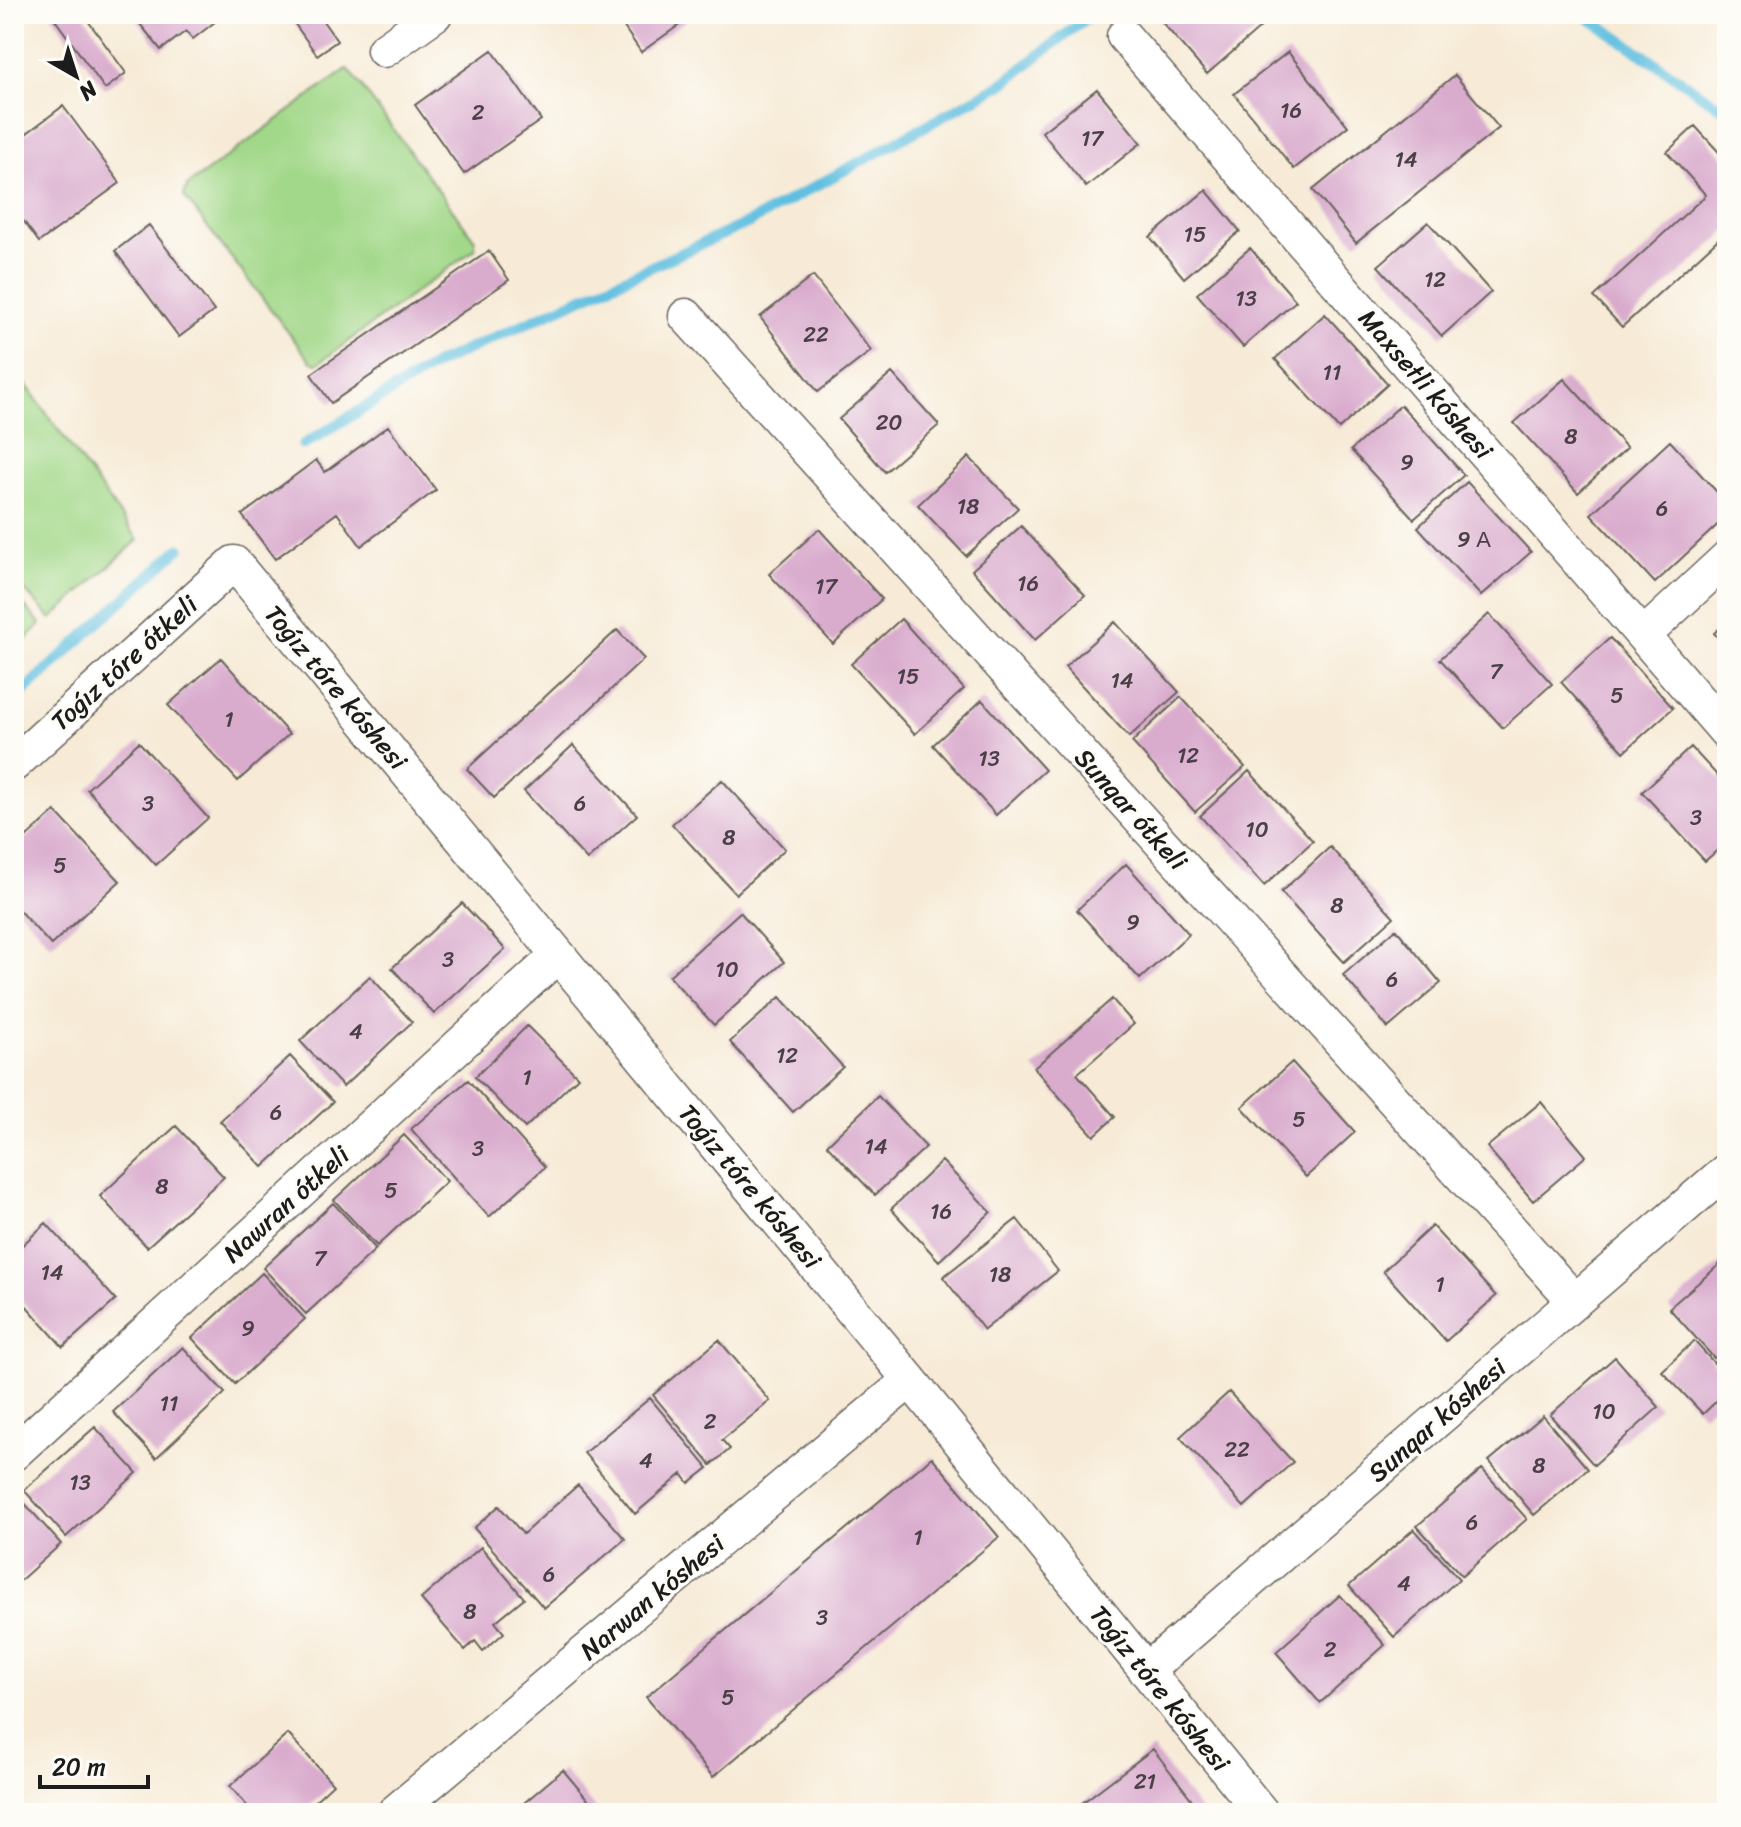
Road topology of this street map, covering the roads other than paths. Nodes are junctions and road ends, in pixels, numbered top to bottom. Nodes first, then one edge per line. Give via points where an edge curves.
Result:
1 (435, 14) edge
2 (1124, 36) dead end
3 (384, 50) dead end
4 (686, 316) dead end
5 (1727, 558) edge
6 (234, 563) joint
7 (1643, 636) junction
8 (1727, 733) edge
9 (14, 764) edge
10 (558, 955) junction
11 (1727, 1170) edge
12 (1575, 1301) junction
13 (910, 1380) junction
14 (14, 1453) edge
15 (1146, 1671) junction
16 (394, 1813) edge
17 (1262, 1813) edge

1 - 3 street
2 - 7 street, Maxsetli kóshesi
4 - 12 street, Sunqar ótkeli
5 - 7 street
6 - 9 street, Toǵız tóre ótkeli
6 - 10 street, Toǵız tóre kóshesi
7 - 8 street, Maxsetli kóshesi
10 - 13 street, Toǵız tóre kóshesi
10 - 14 street, Nawran ótkeli
11 - 12 street, Sunqar kóshesi
12 - 15 street, Sunqar kóshesi
13 - 15 street, Toǵız tóre kóshesi
13 - 16 street, Narwan kóshesi
15 - 17 street, Toǵız tóre kóshesi

